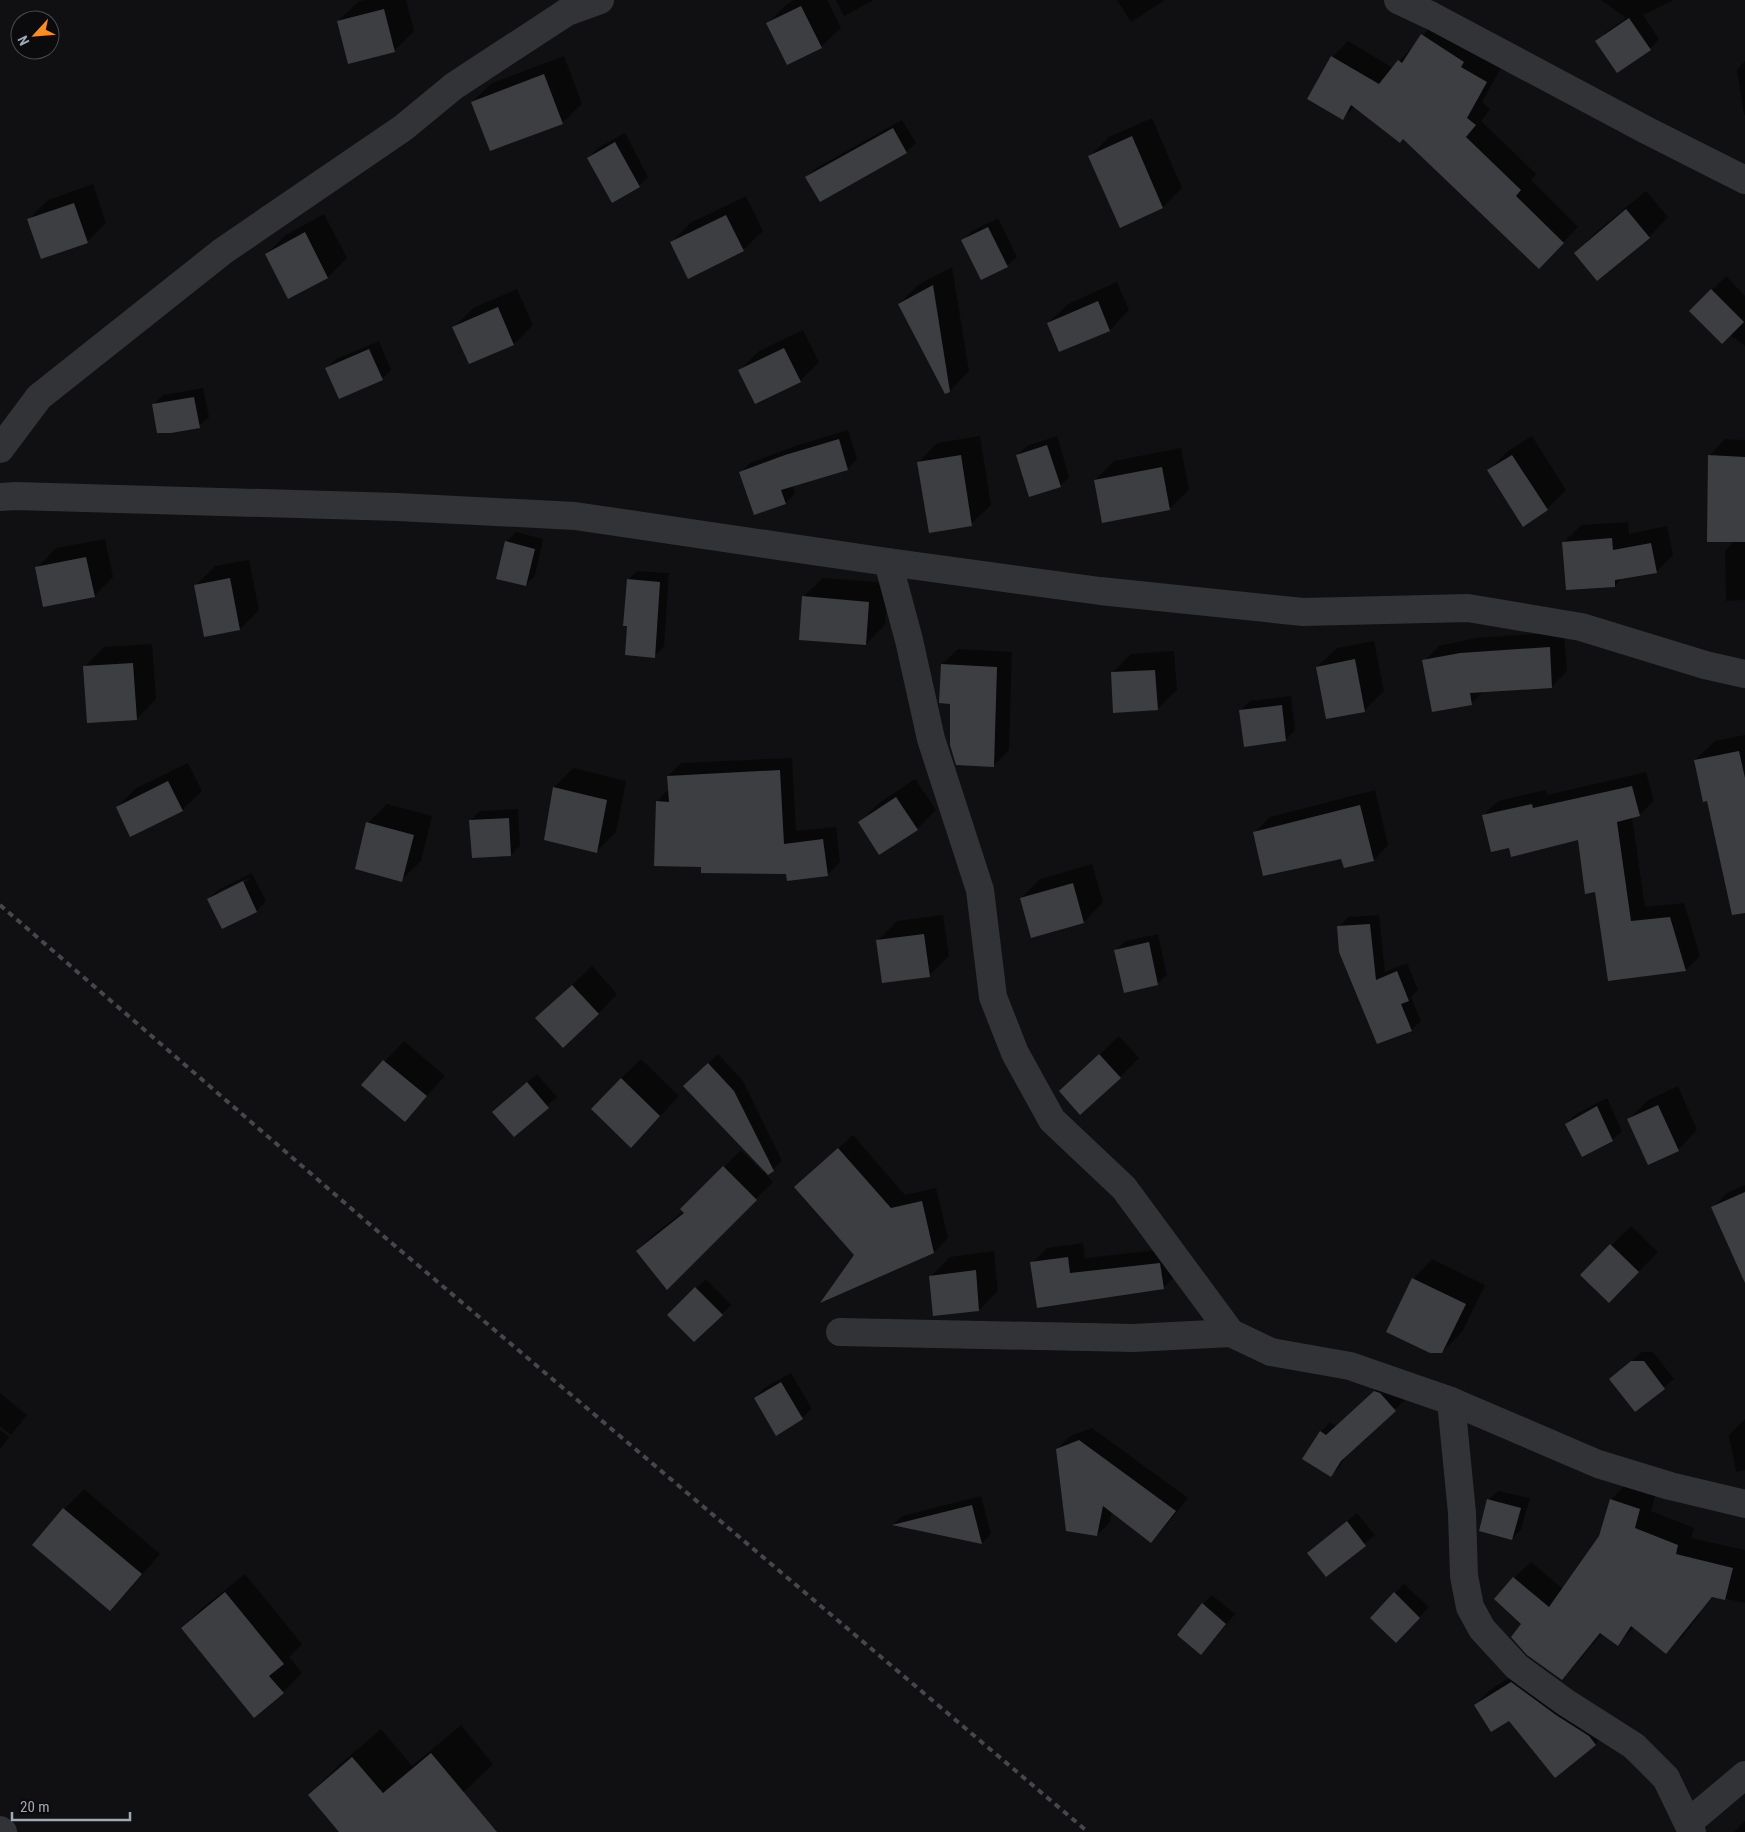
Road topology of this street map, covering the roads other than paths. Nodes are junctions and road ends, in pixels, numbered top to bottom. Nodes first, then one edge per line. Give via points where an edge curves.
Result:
1 (600, 0) edge
2 (1398, 0) edge
3 (1745, 180) edge
4 (0, 449) edge
5 (0, 498) edge
6 (888, 562) junction
7 (1745, 674) edge
8 (840, 1332) dead end
9 (1230, 1333) junction
10 (1451, 1401) junction
11 (1745, 1504) edge
12 (1745, 1775) edge
13 (1690, 1828) edge

1 - 4 street via 567,12 454,86 403,128 223,251 39,397
2 - 3 street
5 - 6 street via 398,507 575,516
6 - 7 street via 1100,591 1303,612 1468,608 1581,628 1705,666
6 - 9 street via 931,739 980,890 993,997 1015,1053 1052,1120 1124,1188
8 - 9 street via 1133,1338
9 - 10 street via 1272,1352 1350,1366
10 - 11 street via 1598,1464
10 - 13 street via 1462,1513 1464,1576 1470,1607 1482,1630 1517,1667 1634,1746 1666,1778
12 - 13 street

